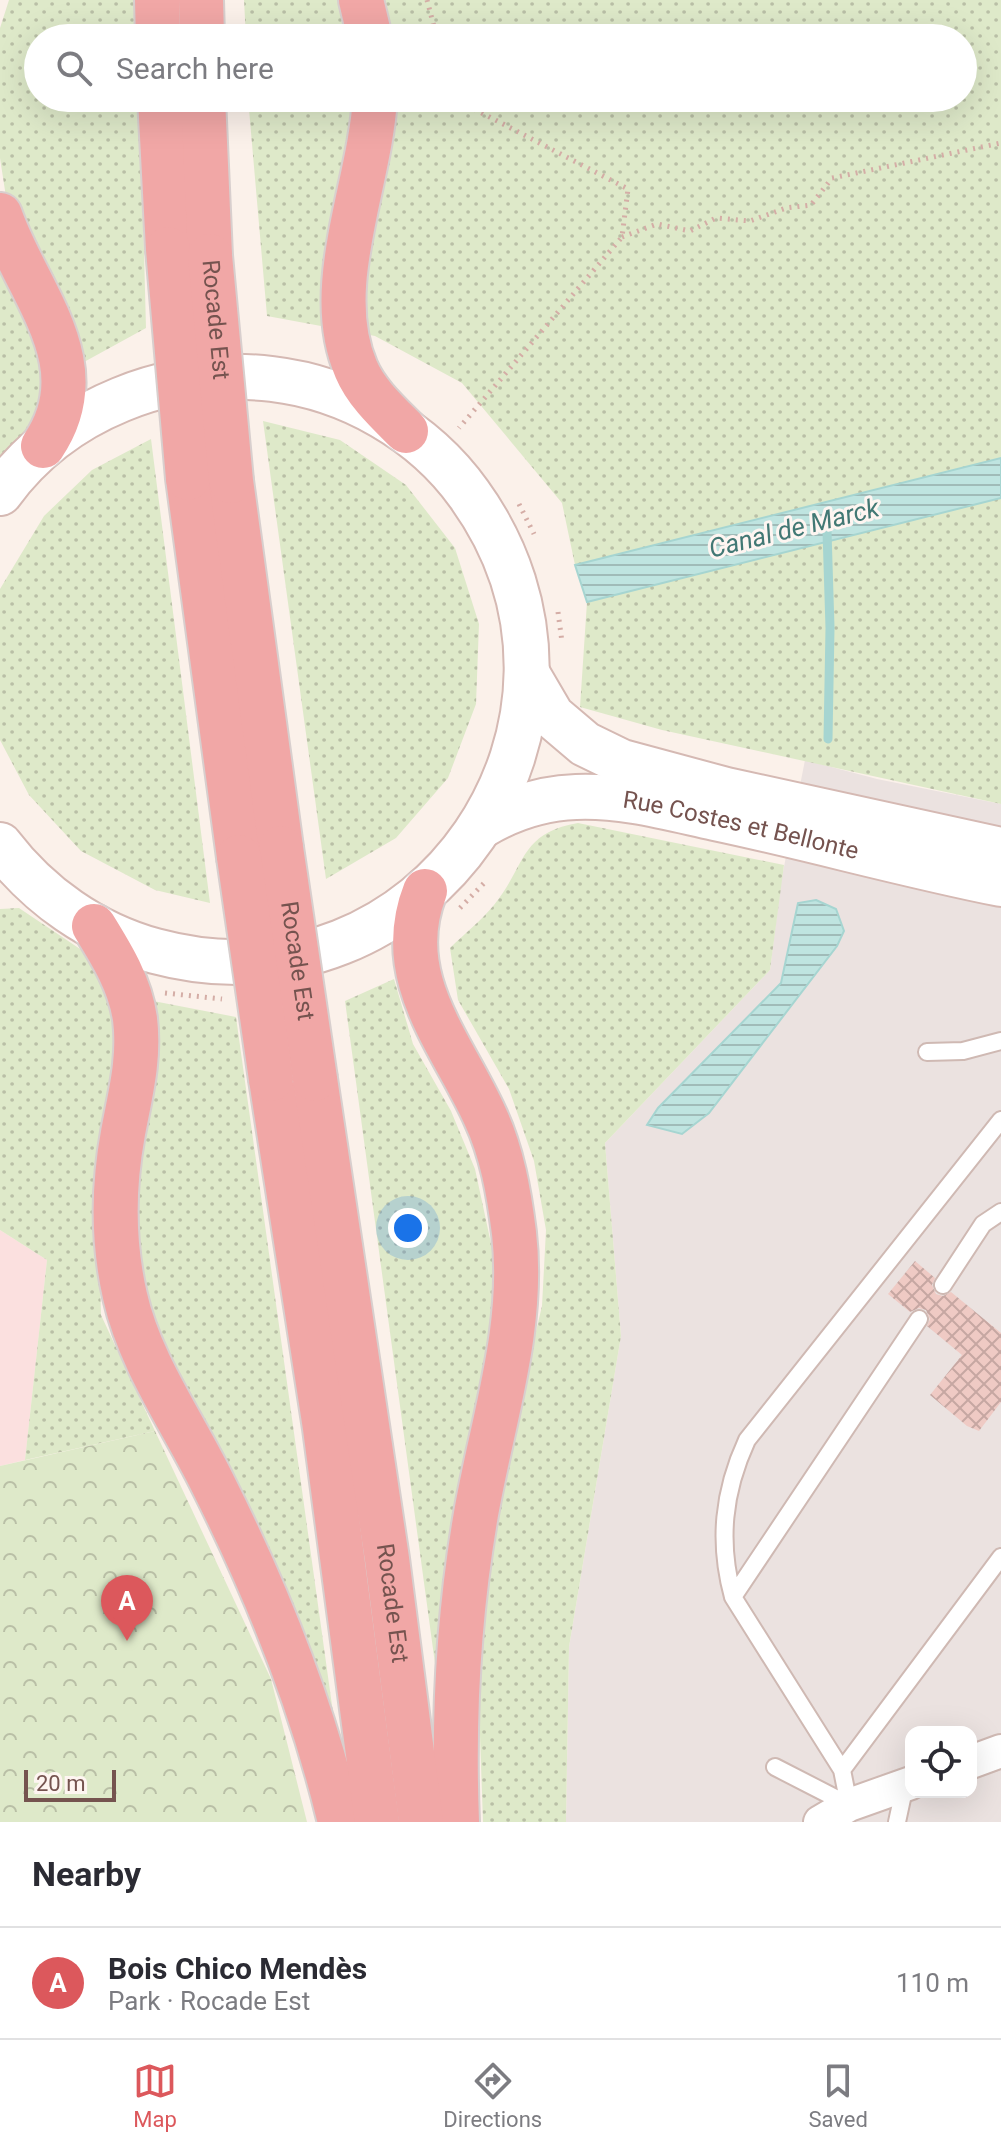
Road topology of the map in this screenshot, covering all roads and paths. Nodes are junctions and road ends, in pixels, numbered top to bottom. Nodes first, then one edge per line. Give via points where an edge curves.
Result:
1 (157, 0) edge
2 (201, 0) edge
3 (361, 0) edge
4 (427, 0) edge
5 (158, 24) edge
6 (202, 24) edge
7 (367, 24) edge
8 (433, 24) edge
9 (161, 112) edge
10 (204, 112) edge
11 (373, 112) edge
12 (480, 112) edge
13 (1001, 143) edge
14 (0, 215) edge
15 (622, 237) junction
16 (449, 419) dead end
17 (459, 428) junction
18 (406, 431) junction
19 (469, 438) dead end
20 (43, 446) junction
21 (0, 493) edge
22 (513, 494) dead end
23 (539, 546) dead end
24 (556, 601) dead end
25 (562, 644) dead end
26 (528, 675) junction
27 (483, 825) junction
28 (0, 845) edge
29 (1001, 850) edge
30 (491, 874) dead end
31 (1001, 884) edge
32 (20, 886) edge
33 (425, 891) junction
34 (94, 926) junction
35 (415, 945) junction
36 (125, 982) junction
37 (225, 999) dead end
38 (1001, 1041) edge
39 (927, 1052) dead end
40 (1001, 1120) edge
41 (1001, 1212) edge
42 (943, 1285) dead end
43 (919, 1319) dead end
44 (1001, 1557) edge
45 (733, 1597) junction
46 (1001, 1751) edge
47 (977, 1760) edge
48 (775, 1767) dead end
49 (842, 1770) junction
50 (905, 1785) edge
51 (905, 1794) edge
52 (849, 1805) junction
53 (340, 1822) edge
54 (377, 1822) edge
55 (421, 1822) edge
56 (457, 1822) edge
57 (820, 1822) edge
58 (897, 1822) edge

1 - 5 highway
2 - 6 highway
3 - 7 highway
4 - 8 path
9 - 54 highway, Rocade Est, bridge via 188,478
10 - 55 highway, Rocade Est, bridge via 210,256 231,481
11 - 18 highway via 346,259 343,310 356,370
12 - 15 path via 628,189
13 - 15 path via 832,178 811,205 750,221 716,218 690,231 657,224
14 - 20 highway via 49,320 63,366 60,414
15 - 17 path
16 - 17 path
17 - 19 path
18 - 20 main road via 357,403 305,384 222,376 166,384 127,397 89,414
18 - 26 main road via 463,486 493,530 520,605
20 - 21 main road
22 - 23 path
24 - 25 path
26 - 27 main road via 512,764
26 - 29 main road, Rue Costes et Bellonte via 552,716 585,744 622,762
27 - 31 main road, Rue Costes et Bellonte via 538,802 613,798
27 - 33 main road
28 - 32 main road
30 - 35 path via 473,897
32 - 34 main road
33 - 34 main road via 357,935 265,960 170,955
33 - 35 highway
34 - 36 highway
35 - 56 highway via 431,1018 470,1084 500,1154 516,1260 511,1337 463,1603 454,1723
36 - 37 path via 153,991
36 - 53 highway via 135,1017 136,1052 115,1204 125,1297 146,1356 268,1599 304,1691
38 - 39 lane via 963,1051
40 - 45 lane via 747,1440 729,1491 723,1532 724,1565
41 - 42 lane via 983,1224
43 - 45 lane
44 - 49 lane
45 - 49 lane
46 - 47 street
48 - 52 lane
49 - 52 lane
50 - 52 street
51 - 58 lane
52 - 57 street

